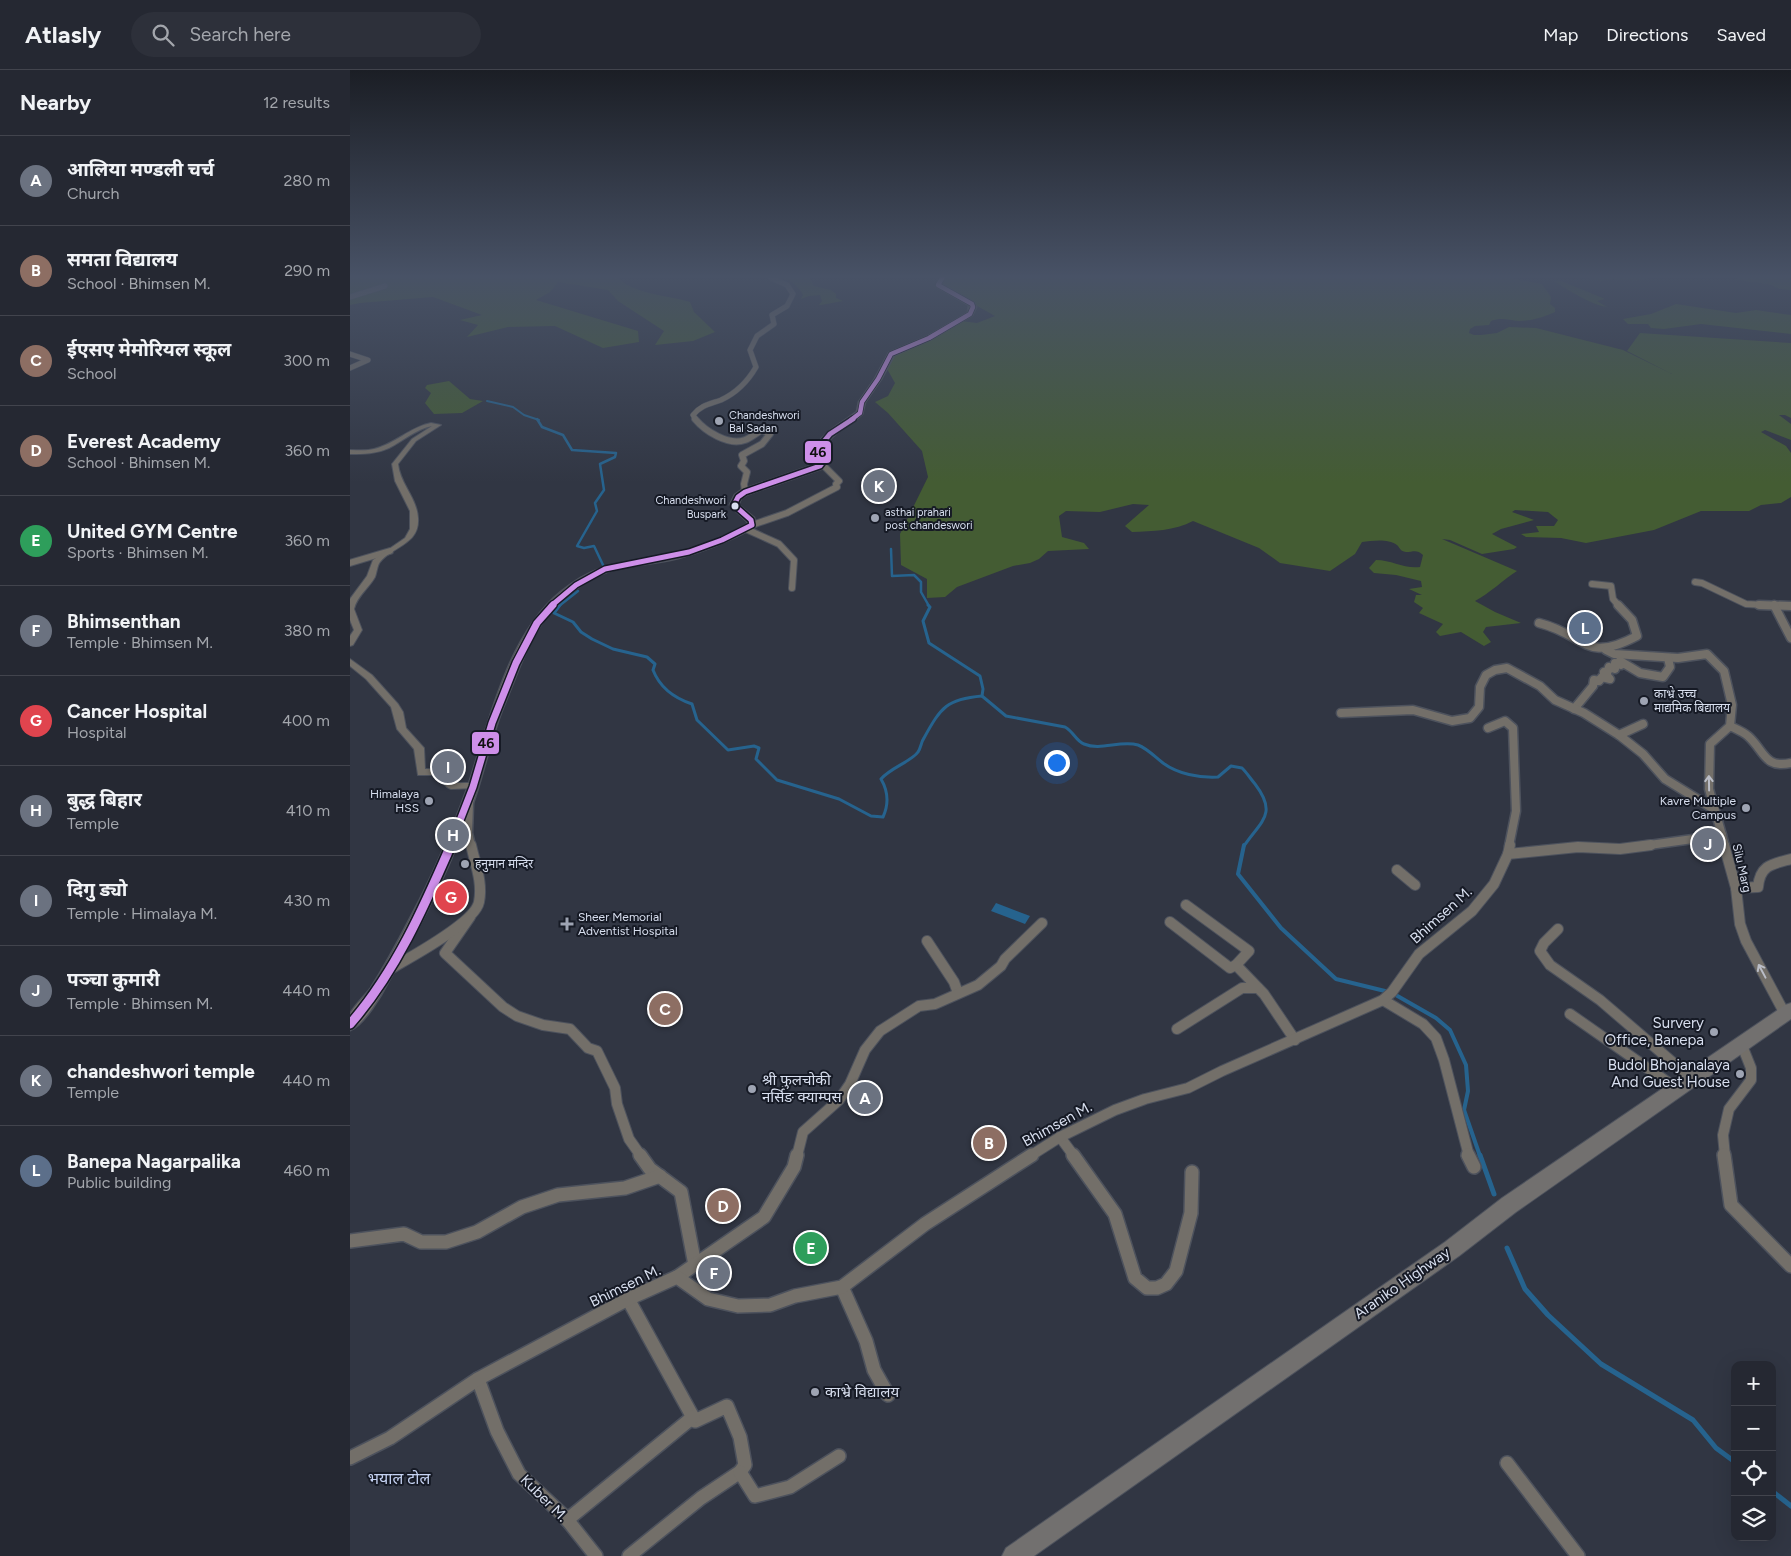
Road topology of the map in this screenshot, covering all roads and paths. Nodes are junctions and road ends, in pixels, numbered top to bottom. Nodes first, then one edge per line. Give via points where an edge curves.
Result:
1 (753, 344) edge
2 (914, 344) edge
3 (350, 354) edge
4 (350, 368) edge
5 (350, 452) edge
6 (822, 464) junction
7 (745, 492) junction
8 (749, 527) junction
9 (390, 551) junction
10 (350, 563) edge
11 (1695, 582) dead end
12 (1592, 584) dead end
13 (792, 588) dead end
14 (1774, 605) junction
15 (1791, 606) edge
16 (350, 609) edge
17 (1538, 623) dead end
18 (1791, 638) edge
19 (350, 643) edge
20 (1606, 650) junction
21 (1668, 658) junction
22 (350, 662) edge
23 (1574, 709) junction
24 (1341, 713) dead end
25 (1643, 724) dead end
26 (1730, 726) junction
27 (1488, 728) dead end
28 (1619, 735) junction
29 (1791, 763) edge
30 (473, 786) junction
31 (469, 799) junction
32 (1712, 808) junction
33 (1722, 834) junction
34 (1508, 854) junction
35 (1791, 859) edge
36 (1397, 870) dead end
37 (1415, 885) dead end
38 (1736, 888) junction
39 (1186, 905) dead end
40 (470, 917) junction
41 (1170, 922) dead end
42 (1042, 923) dead end
43 (1558, 930) dead end
44 (927, 941) dead end
45 (1236, 965) junction
46 (390, 969) junction
47 (1258, 988) junction
48 (958, 993) junction
49 (1383, 1000) junction
50 (356, 1011) edge
51 (1788, 1012) edge
52 (1570, 1014) dead end
53 (350, 1024) edge
54 (1177, 1029) dead end
55 (1295, 1040) junction
56 (1741, 1043) junction
57 (1683, 1083) junction
58 (1060, 1137) junction
59 (1474, 1167) dead end
60 (1192, 1172) dead end
61 (660, 1176) junction
62 (350, 1241) edge
63 (695, 1265) junction
64 (1791, 1266) edge
65 (678, 1277) junction
66 (842, 1287) junction
67 (628, 1299) junction
68 (478, 1379) junction
69 (888, 1395) dead end
70 (693, 1417) junction
71 (839, 1456) dead end
72 (350, 1458) edge
73 (1507, 1463) dead end
74 (740, 1472) junction
75 (567, 1520) junction
76 (596, 1556) edge
77 (629, 1556) edge
78 (1014, 1556) edge
79 (1578, 1556) edge

1 - 7 street via 750,350 756,367 752,374 720,400 698,407 693,415 705,431 727,441 742,441 762,430 770,434 764,444 742,455 744,461 741,466 747,472
2 - 6 main road via 893,353 862,402 860,412 822,442 818,452
3 - 4 street via 368,360
5 - 9 street via 382,449 418,429 438,425 414,440 395,464 397,479 414,506 414,527 410,536
6 - 7 main road
6 - 8 street via 839,481 837,487 786,513
7 - 8 main road via 734,505 751,520
8 - 13 street via 780,544 794,560
8 - 30 main road via 687,553 612,567 556,600 521,649 492,723
9 - 10 street
9 - 16 street via 376,562
11 - 14 street via 1739,602
12 - 20 street via 1611,586 1612,599 1632,620 1637,636
14 - 15 street
14 - 18 street
16 - 19 street via 358,630
17 - 20 street via 1564,631 1581,645
20 - 21 street via 1614,654
21 - 23 street via 1670,668 1663,677 1656,678 1620,661 1621,665 1615,663 1614,669 1609,667 1604,672 1610,679 1594,680 1593,686
21 - 26 street via 1707,654 1724,671 1732,705
22 - 30 street via 395,706 402,730 419,748 421,772 446,771 451,786
23 - 24 street via 1507,668 1486,675 1480,687 1479,707 1470,718 1452,721 1413,710
23 - 28 street
25 - 28 street
26 - 29 street via 1748,736 1772,763 1779,766
32 -> 26 street, Silu Marg via 1710,744
27 - 34 street via 1505,721 1512,728 1516,811
28 - 32 street via 1643,754 1665,779
30 - 31 main road
31 - 40 street via 468,832 480,884 479,904
31 - 46 main road via 431,890
32 - 33 street, Silu Marg
33 - 34 street via 1620,848 1578,847
33 - 38 street, Silu Marg
34 - 49 street, Bhimsen M. via 1494,884 1472,911 1419,954
35 - 38 street via 1762,869 1758,887
36 - 37 street
51 -> 38 street, Silu Marg via 1746,941 1740,924
39 - 45 street via 1248,951
40 - 46 street
40 - 61 street via 445,952 503,1007 531,1022 570,1029 588,1048 597,1052 615,1088 629,1139 650,1169
41 - 45 street via 1230,968
42 - 48 street via 1001,966 978,985
43 - 57 street via 1540,951 1550,965 1600,1000
44 - 48 street
45 - 47 street
46 - 50 main road
47 - 54 street via 1242,988
47 - 55 street
48 - 63 street via 935,1004 919,1006 880,1031 865,1050 839,1100 804,1132 794,1167 764,1218
49 - 55 street, Bhimsen M.
49 - 59 street via 1423,1024 1436,1038
50 - 53 main road
51 - 56 highway, Araniko Highway
52 - 57 street
55 - 58 street, Bhimsen M. via 1188,1088 1115,1110
56 - 57 highway, Araniko Highway
56 - 64 street via 1751,1068 1751,1080 1729,1110 1723,1134 1731,1205
57 - 78 highway, Araniko Highway
58 - 60 street via 1114,1214 1136,1278 1147,1288 1166,1284 1176,1272 1190,1213
58 - 66 street, Bhimsen M. via 925,1224
61 - 62 street via 625,1188 558,1195 522,1207 477,1232 446,1242 421,1242 404,1234
61 - 63 street via 681,1192
63 - 65 street
65 - 66 street, Bhimsen M. via 708,1299 738,1306 770,1305
65 - 67 street, Bhimsen M.
66 - 69 street via 866,1341 874,1370
67 - 68 street, Bhimsen M.
67 - 70 street
68 - 72 street, Bhimsen M. via 390,1438
68 - 75 street, Kuber M. via 497,1431 519,1474
70 - 74 street via 695,1420 727,1406 740,1437 745,1465
70 - 75 street
71 - 74 street via 790,1487 755,1496
73 - 79 street
74 - 77 street via 701,1498
75 - 76 street, Kuber M.

